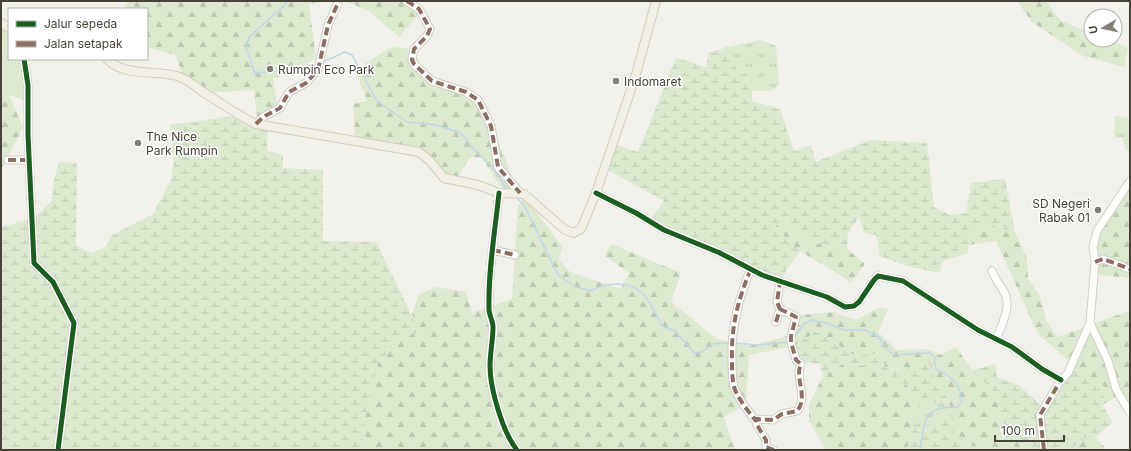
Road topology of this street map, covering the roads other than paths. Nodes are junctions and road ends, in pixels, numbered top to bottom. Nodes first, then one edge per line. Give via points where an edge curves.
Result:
1 (339, 1) edge
2 (407, 1) edge
3 (656, 1) edge
4 (24, 60) edge
5 (108, 60) edge
6 (256, 124) junction
7 (8, 160) dead end
8 (30, 160) junction
9 (1130, 181) edge
10 (518, 193) junction
11 (596, 193) junction
12 (503, 194) junction
13 (493, 250) junction
14 (515, 255) dead end
15 (1095, 262) junction
16 (751, 269) junction
17 (1130, 269) edge
18 (992, 271) dead end
19 (780, 282) junction
20 (780, 309) junction
21 (776, 322) dead end
22 (1090, 323) junction
23 (996, 338) junction
24 (1061, 380) junction
25 (1130, 413) edge
26 (756, 421) junction
27 (58, 450) edge
28 (518, 450) edge
29 (774, 450) edge
30 (1044, 450) edge

1 - 6 street via 328,25 321,63 306,83 289,92 280,108
2 - 10 street via 419,9 430,29 427,36 414,49 414,64 432,81 466,92 478,100 491,126 498,167
3 - 11 main road via 635,78
4 - 8 street via 28,85
5 - 6 main road via 126,70 166,74 184,79
6 - 12 main road via 419,152 444,178 478,185
7 - 8 street
8 - 27 street via 34,263 53,282 74,323
9 - 15 street via 1097,231 1093,247
10 - 11 main road via 527,196 564,229 573,233 580,229
10 - 12 main road
11 - 16 street via 664,230
12 - 13 street
13 - 14 street
13 - 28 street via 489,310 493,325 490,366 492,385 508,433
15 - 17 street via 1103,259
15 - 22 street
16 - 19 street
16 - 26 street via 734,315 731,345 734,388
18 - 23 street via 996,282 1008,298 1007,310
19 - 20 street via 776,302
19 - 23 street via 827,297 848,307 859,302 876,278 882,275 890,277 904,281 978,330
20 - 21 street
20 - 26 street via 796,317 791,339 796,360 801,364 803,394 799,408 794,412 782,414 773,420
22 - 24 street via 1071,366
22 - 25 street via 1108,361 1119,394
23 - 24 street
24 - 30 street via 1040,415
26 - 29 street via 766,440 766,447

